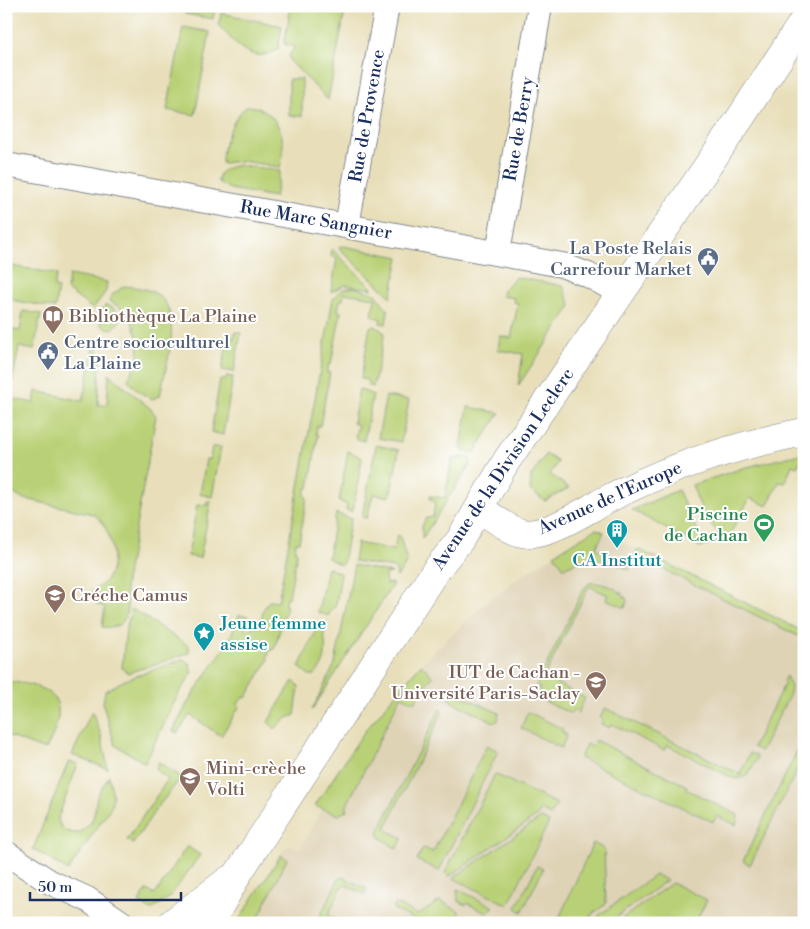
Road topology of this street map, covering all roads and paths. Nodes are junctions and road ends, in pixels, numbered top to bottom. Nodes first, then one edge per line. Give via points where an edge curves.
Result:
1 (387, 6) edge
2 (540, 6) edge
3 (804, 20) edge
4 (6, 165) edge
5 (347, 225) junction
6 (498, 252) junction
7 (620, 293) junction
8 (804, 432) edge
9 (479, 508) junction
10 (6, 853) edge
11 (239, 872) junction
12 (122, 923) edge
13 (172, 923) edge
14 (210, 923) edge

1 - 5 street, Rue de Provence
2 - 6 street, Rue de Berry
3 - 7 main road, Avenue de la Division Leclerc
4 - 5 street, Rue Marc Sangnier
5 - 6 street, Rue Marc Sangnier
6 - 7 street, Rue Marc Sangnier via 562,265 588,274
7 - 9 main road, Avenue de la Division Leclerc via 507,460
8 - 9 main road, Avenue de l'Europe via 714,454 636,484 570,519 537,532 522,534
9 - 11 main road, Avenue de la Division Leclerc
10 - 12 street
11 - 13 main road
11 - 14 main road, Avenue de la Division Leclerc

